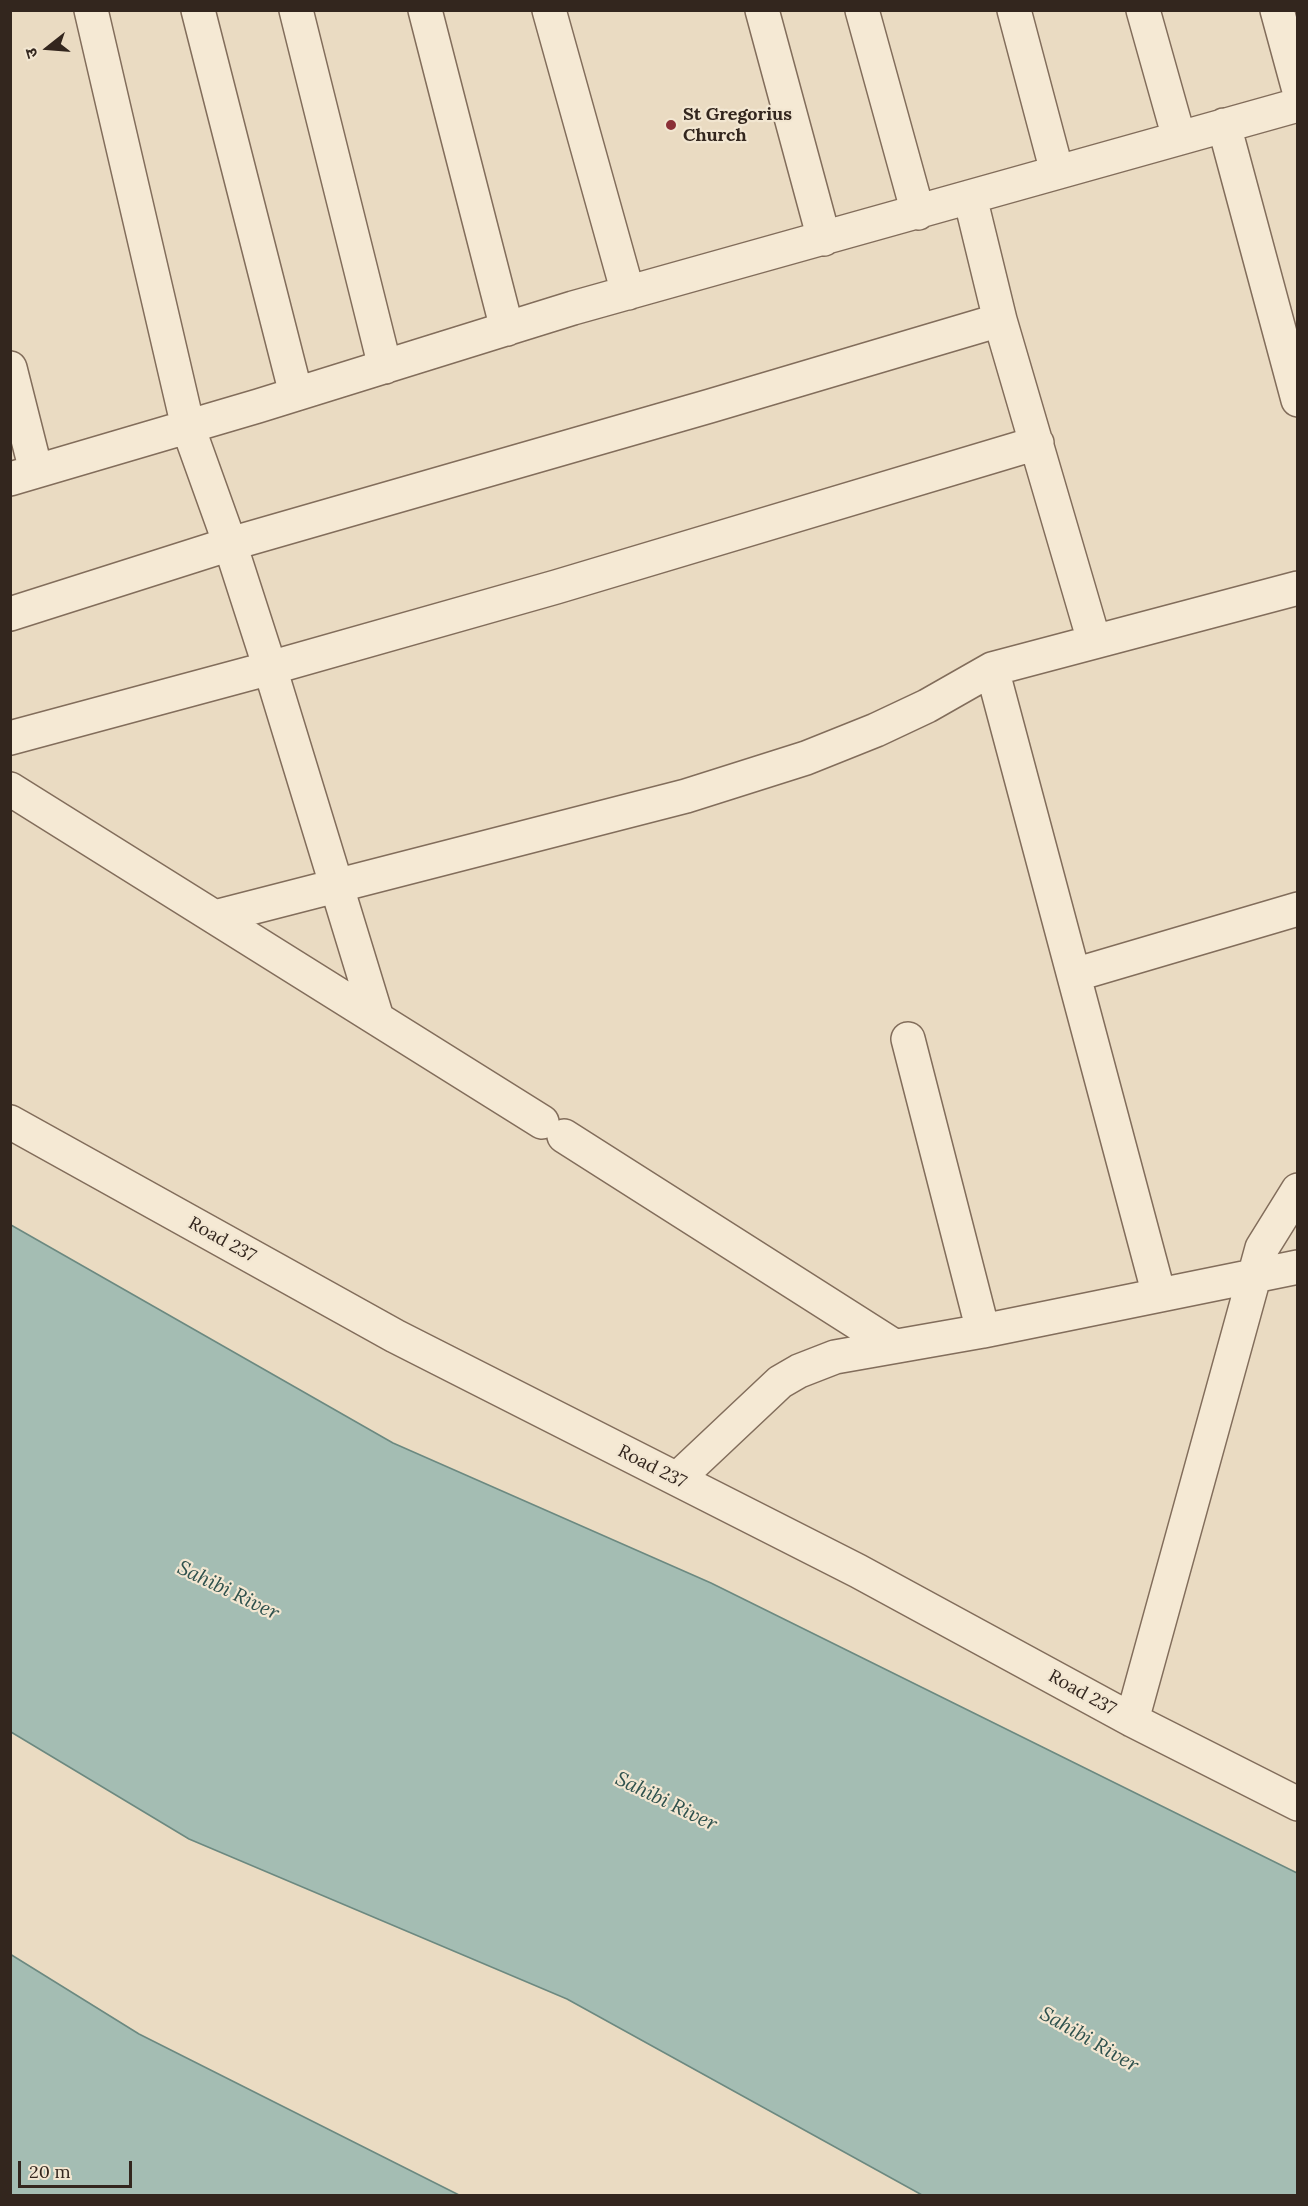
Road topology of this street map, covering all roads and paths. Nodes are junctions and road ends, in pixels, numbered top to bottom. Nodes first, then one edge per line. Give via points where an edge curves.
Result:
1 (91, 10) edge
2 (198, 10) edge
3 (296, 10) edge
4 (425, 10) edge
5 (549, 10) edge
6 (762, 10) edge
7 (862, 10) edge
8 (1014, 10) edge
9 (1143, 10) edge
10 (1276, 10) edge
11 (1298, 87) edge
12 (1298, 105) edge
13 (1224, 125) junction
14 (1179, 138) junction
15 (1058, 172) junction
16 (970, 197) junction
17 (918, 213) junction
18 (824, 239) junction
19 (628, 293) junction
20 (1000, 321) junction
21 (507, 329) junction
22 (385, 367) junction
23 (10, 369) edge
24 (296, 394) junction
25 (1298, 400) edge
26 (188, 427) junction
27 (1037, 443) junction
28 (23, 475) edge
29 (230, 544) junction
30 (1298, 588) edge
31 (10, 614) edge
32 (1094, 641) junction
33 (270, 668) junction
34 (992, 669) junction
35 (10, 738) edge
36 (10, 789) edge
37 (337, 887) junction
38 (1298, 909) edge
39 (215, 917) junction
40 (1074, 975) junction
41 (377, 1018) junction
42 (908, 1039) dead end
43 (10, 1122) edge
44 (1298, 1190) edge
45 (1298, 1267) edge
46 (1254, 1276) junction
47 (1160, 1295) junction
48 (983, 1331) junction
49 (894, 1346) junction
50 (677, 1479) junction
51 (1132, 1720) junction
52 (1296, 1794) edge

1 - 26 street
2 - 24 street
3 - 22 street
4 - 21 street
5 - 19 street
6 - 18 street
7 - 17 street
8 - 15 street
9 - 14 street
10 - 11 street
12 - 13 street
13 - 14 street
13 - 25 street
14 - 15 street
15 - 16 street
16 - 17 street
16 - 20 street
17 - 18 street
18 - 19 street
19 - 21 street
20 - 27 street
20 - 29 street
21 - 22 street
22 - 24 street
23 - 28 street
24 - 26 street
26 - 28 street
26 - 29 street
27 - 32 street
27 - 33 street
29 - 31 street
29 - 33 street
30 - 32 street
32 - 34 street
33 - 35 street
33 - 37 street
34 - 37 street via 927,706 806,759 686,796
34 - 40 street
36 - 39 street
37 - 39 street
37 - 41 street
38 - 40 street
39 - 41 street
40 - 47 street
41 - 49 street
42 - 48 street
43 - 50 street, Road 237 via 395,1336
44 - 46 street via 1262,1248
45 - 46 street
46 - 47 street
46 - 51 street
47 - 48 street
48 - 49 street
49 - 50 street via 835,1358 780,1382
50 - 51 street, Road 237 via 858,1570
51 - 52 street, Road 237

